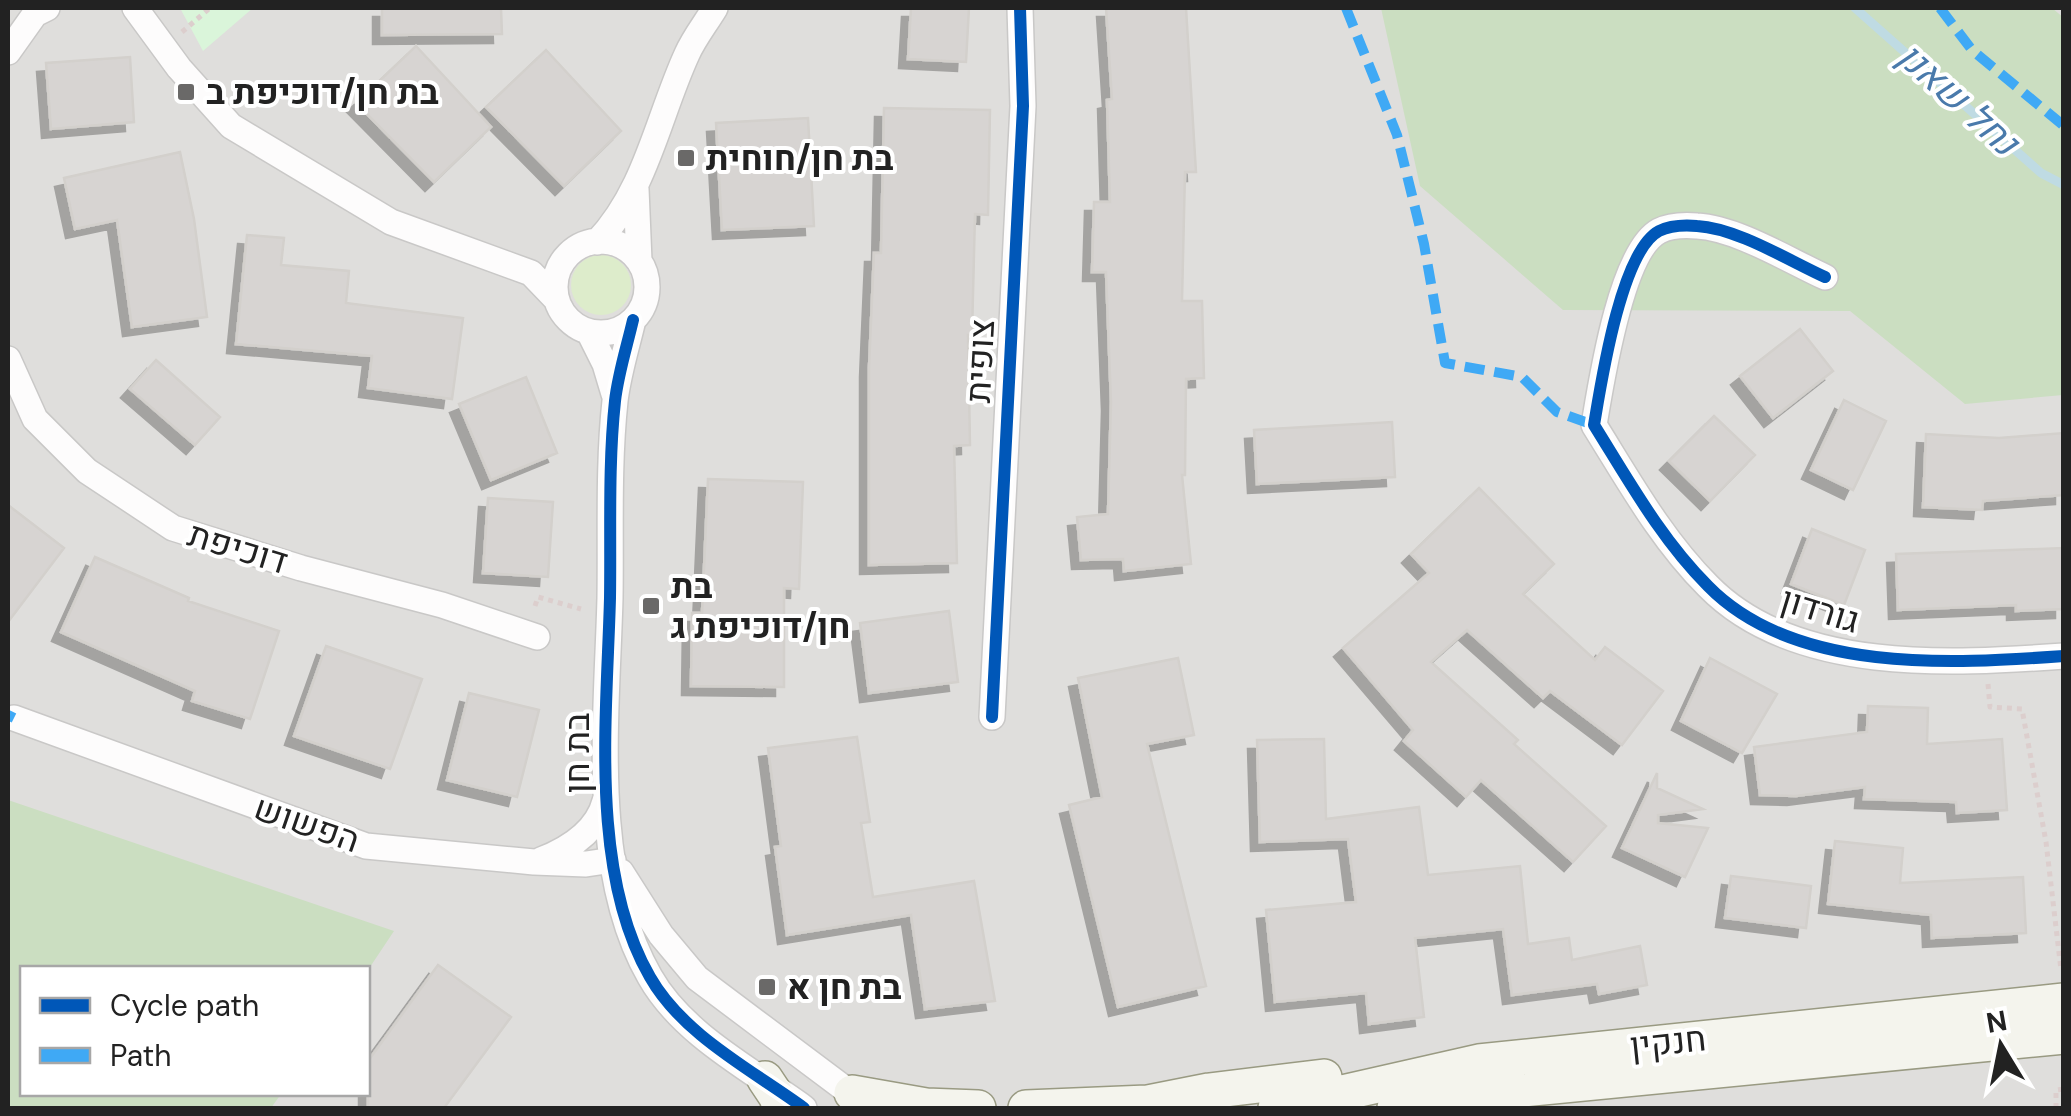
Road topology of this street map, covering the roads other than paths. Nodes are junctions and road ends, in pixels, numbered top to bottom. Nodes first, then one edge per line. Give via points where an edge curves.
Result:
1 (47, 8) edge
2 (135, 8) edge
3 (715, 8) edge
4 (1020, 8) edge
5 (8, 52) edge
6 (636, 184) junction
7 (597, 242) junction
8 (568, 255) junction
9 (639, 261) junction
10 (518, 267) junction
11 (1825, 276) dead end
12 (556, 299) junction
13 (633, 320) junction
14 (589, 332) junction
15 (8, 359) edge
16 (615, 398) junction
17 (531, 634) road end
18 (2064, 656) edge
19 (992, 717) dead end
20 (14, 718) dead end
21 (606, 796) junction
22 (614, 860) junction
23 (534, 862) junction
24 (2062, 987) edge
25 (2064, 1036) edge
26 (1480, 1062) junction
27 (1503, 1091) junction
28 (772, 1094) edge
29 (862, 1101) edge
30 (1138, 1105) edge
31 (804, 1108) edge
32 (978, 1108) edge
33 (1026, 1108) edge
34 (1276, 1108) edge
35 (1394, 1108) edge
36 (1434, 1108) edge

1 - 5 street via 35,14
2 - 10 street via 231,126 390,222
3 - 6 street via 688,52
4 - 19 street, צופית via 1024,106
6 - 7 street
6 - 9 street
7 - 8 street
7 - 9 street via 613,243
8 - 10 street
8 - 12 street via 559,268
9 - 13 street via 647,291
10 - 12 street
11 - 18 street, גורדון via 1700,226 1659,232 1644,244 1606,351 1594,424 1662,534 1710,590 1771,632 1853,655 1985,661
12 - 14 street via 563,314
13 - 14 street via 620,329
13 - 16 street, בת חן
14 - 16 street, בת חן
15 - 17 street, דוכיפת via 35,419 87,472 173,528
16 - 21 street, בת חן
20 - 23 street, הפשוש via 366,846
21 - 22 street, בת חן
21 - 23 street via 602,814 578,840
22 - 23 street, הפשוש
22 - 28 street, בת חן via 634,945 650,978 686,1023
22 - 29 street, בת חן via 697,978
24 - 26 main road, חנקין
25 - 27 main road, חנקין
26 - 30 main road via 1209,1091
26 - 34 main road, חנקין
27 - 35 main road, חנקין
27 - 36 main road
28 - 31 street, בת חן
29 - 32 main road
30 - 33 main road

